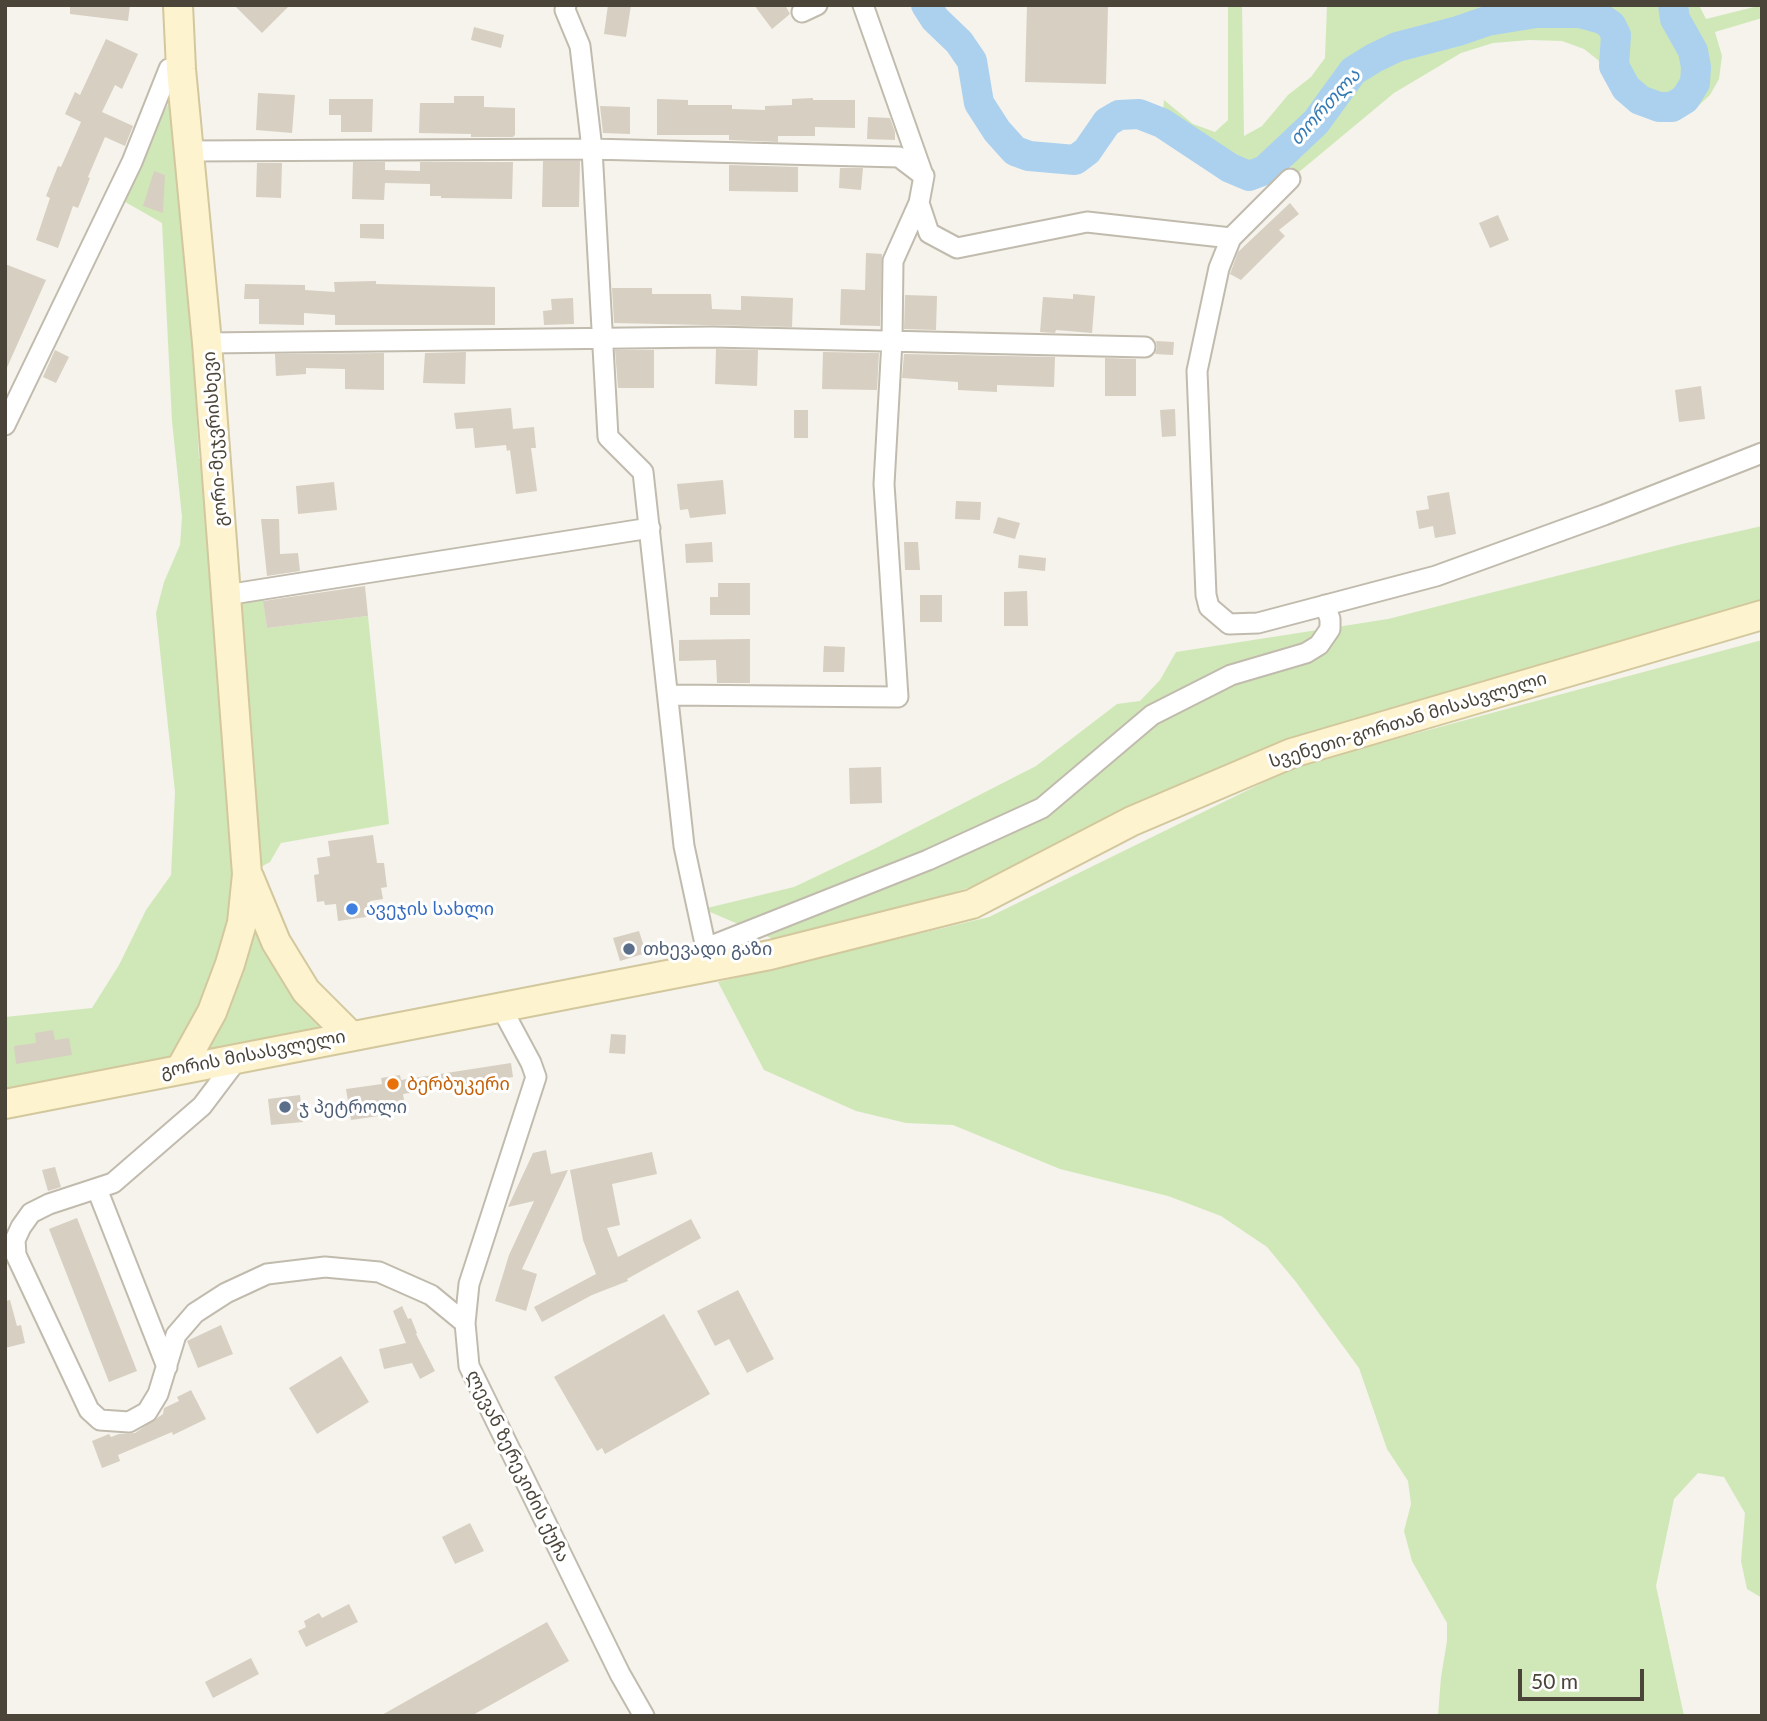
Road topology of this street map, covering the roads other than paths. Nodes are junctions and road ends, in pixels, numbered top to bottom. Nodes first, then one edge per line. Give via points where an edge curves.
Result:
1 (178, 5) edge
2 (566, 5) edge
3 (863, 5) edge
4 (181, 69) junction
5 (592, 149) junction
6 (190, 151) junction
7 (924, 176) junction
8 (1290, 179) dead end
9 (919, 203) junction
10 (1231, 238) junction
11 (603, 339) junction
12 (892, 341) junction
13 (207, 343) junction
14 (1145, 347) dead end
15 (5, 425) edge
16 (1762, 453) edge
17 (650, 528) junction
18 (226, 595) junction
19 (1325, 606) junction
20 (1762, 615) edge
21 (668, 695) junction
22 (247, 874) junction
23 (708, 957) junction
24 (501, 1007) junction
25 (350, 1035) junction
26 (239, 1057) junction
27 (181, 1068) junction
28 (5, 1104) edge
29 (97, 1189) junction
30 (465, 1323) junction
31 (167, 1367) junction
32 (643, 1716) edge

1 - 4 main road, გორი-მეჯვრისხევი
2 - 5 street via 580,46
3 - 7 street
4 - 6 main road, გორი-მეჯვრისხევი
4 - 15 street via 169,69 132,162
5 - 6 street
5 - 7 street via 899,157
5 - 11 street
6 - 13 main road, გორი-მეჯვრისხევი
7 - 9 street
8 - 10 street
9 - 10 street via 929,233 957,248 1087,222
9 - 12 street via 893,261
10 - 19 street via 1219,268 1196,371 1209,607 1229,624 1258,623
11 - 12 street
11 - 13 street
11 - 17 street via 608,437 643,472
12 - 14 street
12 - 21 street via 884,484 898,697
13 - 18 main road, გორი-მეჯვრისხევი
16 - 19 street via 1436,576
17 - 18 street
17 - 21 street
18 - 22 main road, გორი-მეჯვრისხევი
19 - 23 street via 1330,629 1319,645 1307,653 1231,675 1153,715 1042,808
20 - 23 main road, სვენეთი-გორთან მისასვლელი via 1292,753 1132,821 972,904 770,955
21 - 23 street via 684,846
22 - 25 main road, გორი-მეჯვრისხევი via 276,942 306,991
22 - 27 main road, გორი-მეჯვრისხევი via 242,923 230,964 212,1012
23 - 24 main road, სვენეთი-გორთან მისასვლელი
24 - 25 main road, გორის მისასვლელი
24 - 30 street, ლევან ზერეკიძის ქუჩა via 536,1077 472,1272
25 - 26 main road, გორის მისასვლელი
26 - 27 main road, გორის მისასვლელი
26 - 29 street via 202,1106 113,1182
27 - 28 main road, გორის მისასვლელი
29 - 31 street
29 - 31 street via 31,1213 15,1240 16,1255 89,1410 100,1420 129,1422 147,1412
30 - 31 street via 431,1295 379,1272 325,1268 267,1273 195,1314 176,1335
30 - 32 street, ლევან ზერეკიძის ქუჩა via 469,1366

